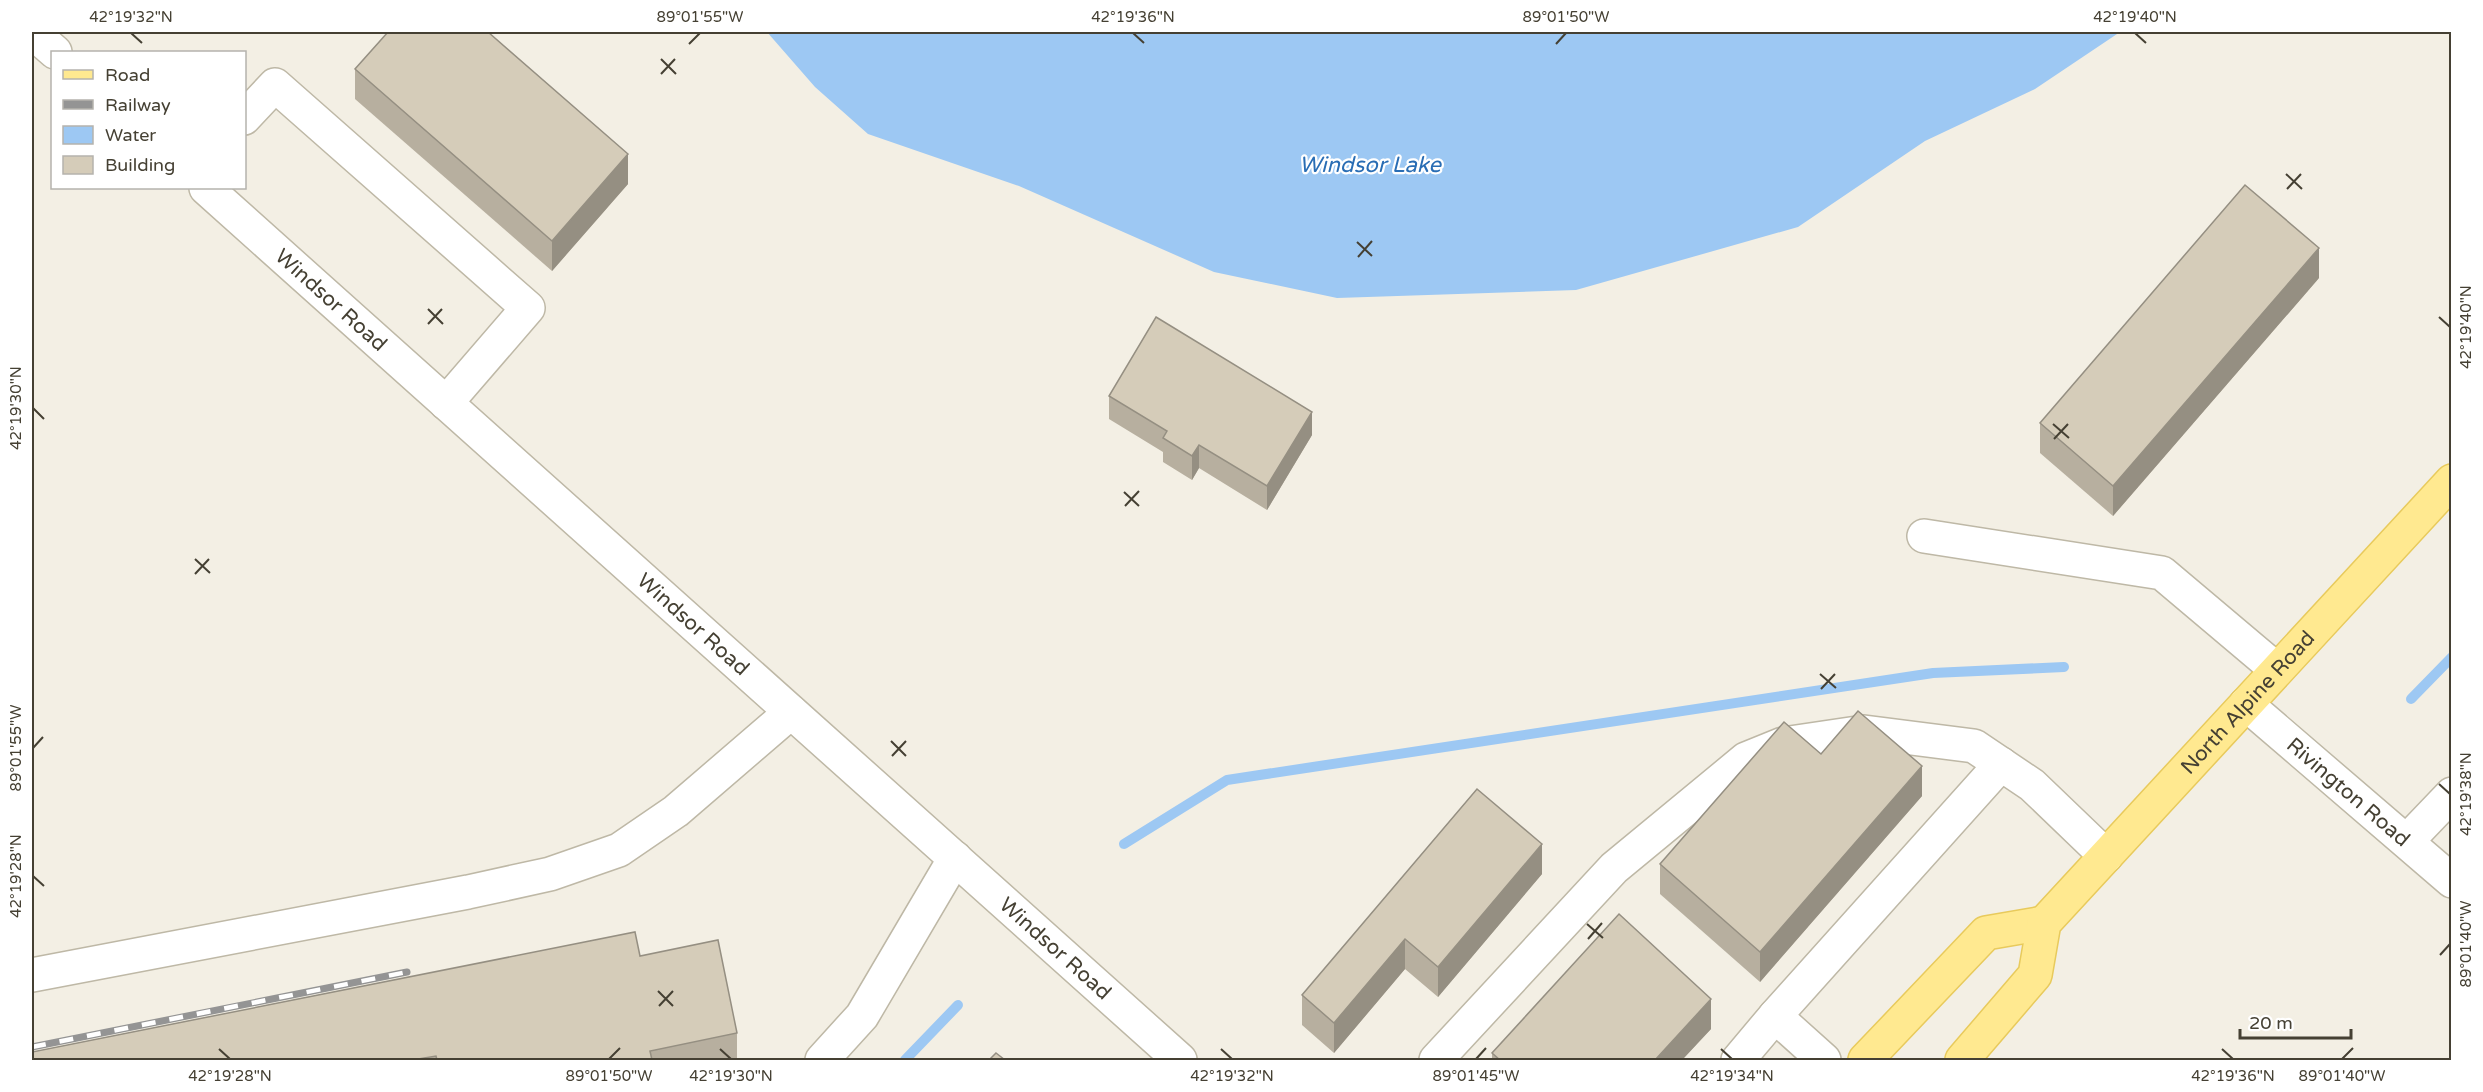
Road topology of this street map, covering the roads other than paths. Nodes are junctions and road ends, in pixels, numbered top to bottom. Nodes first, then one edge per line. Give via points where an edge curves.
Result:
1 (32, 32) edge
2 (54, 51) edge
3 (246, 116) edge
4 (207, 189) edge
5 (446, 403) junction
6 (2451, 481) edge
7 (1924, 536) dead end
8 (2277, 670) junction
9 (2246, 704) junction
10 (791, 712) junction
11 (2001, 764) junction
12 (2451, 794) edge
13 (2407, 841) junction
14 (2106, 855) junction
15 (955, 858) junction
16 (2451, 881) edge
17 (2044, 923) junction
18 (32, 975) edge
19 (1775, 1016) junction
20 (822, 1060) edge
21 (1178, 1060) edge
22 (1436, 1060) edge
23 (1738, 1060) edge
24 (1824, 1060) edge
25 (1865, 1060) edge
26 (1962, 1060) edge

1 - 2 street
3 - 5 street via 275,85 528,308
4 - 5 street, Windsor Road
5 - 10 street, Windsor Road
6 - 8 main road, North Alpine Road
7 - 8 street via 2162,573
8 - 9 main road, North Alpine Road
9 - 13 street, Rivington Road
9 - 14 main road, North Alpine Road
10 - 15 street, Windsor Road
10 - 18 street via 676,810 619,850 550,874
11 - 14 street via 2032,785
11 - 19 street
11 - 22 street via 1974,746 1864,732 1783,744 1746,759 1614,868
12 - 13 street
13 - 16 street, Rivington Road
14 - 17 main road, North Alpine Road
15 - 20 street via 862,1016
15 - 21 street, Windsor Road
17 - 25 main road via 1986,933
17 - 26 main road via 2035,975
19 - 23 street
19 - 24 street

